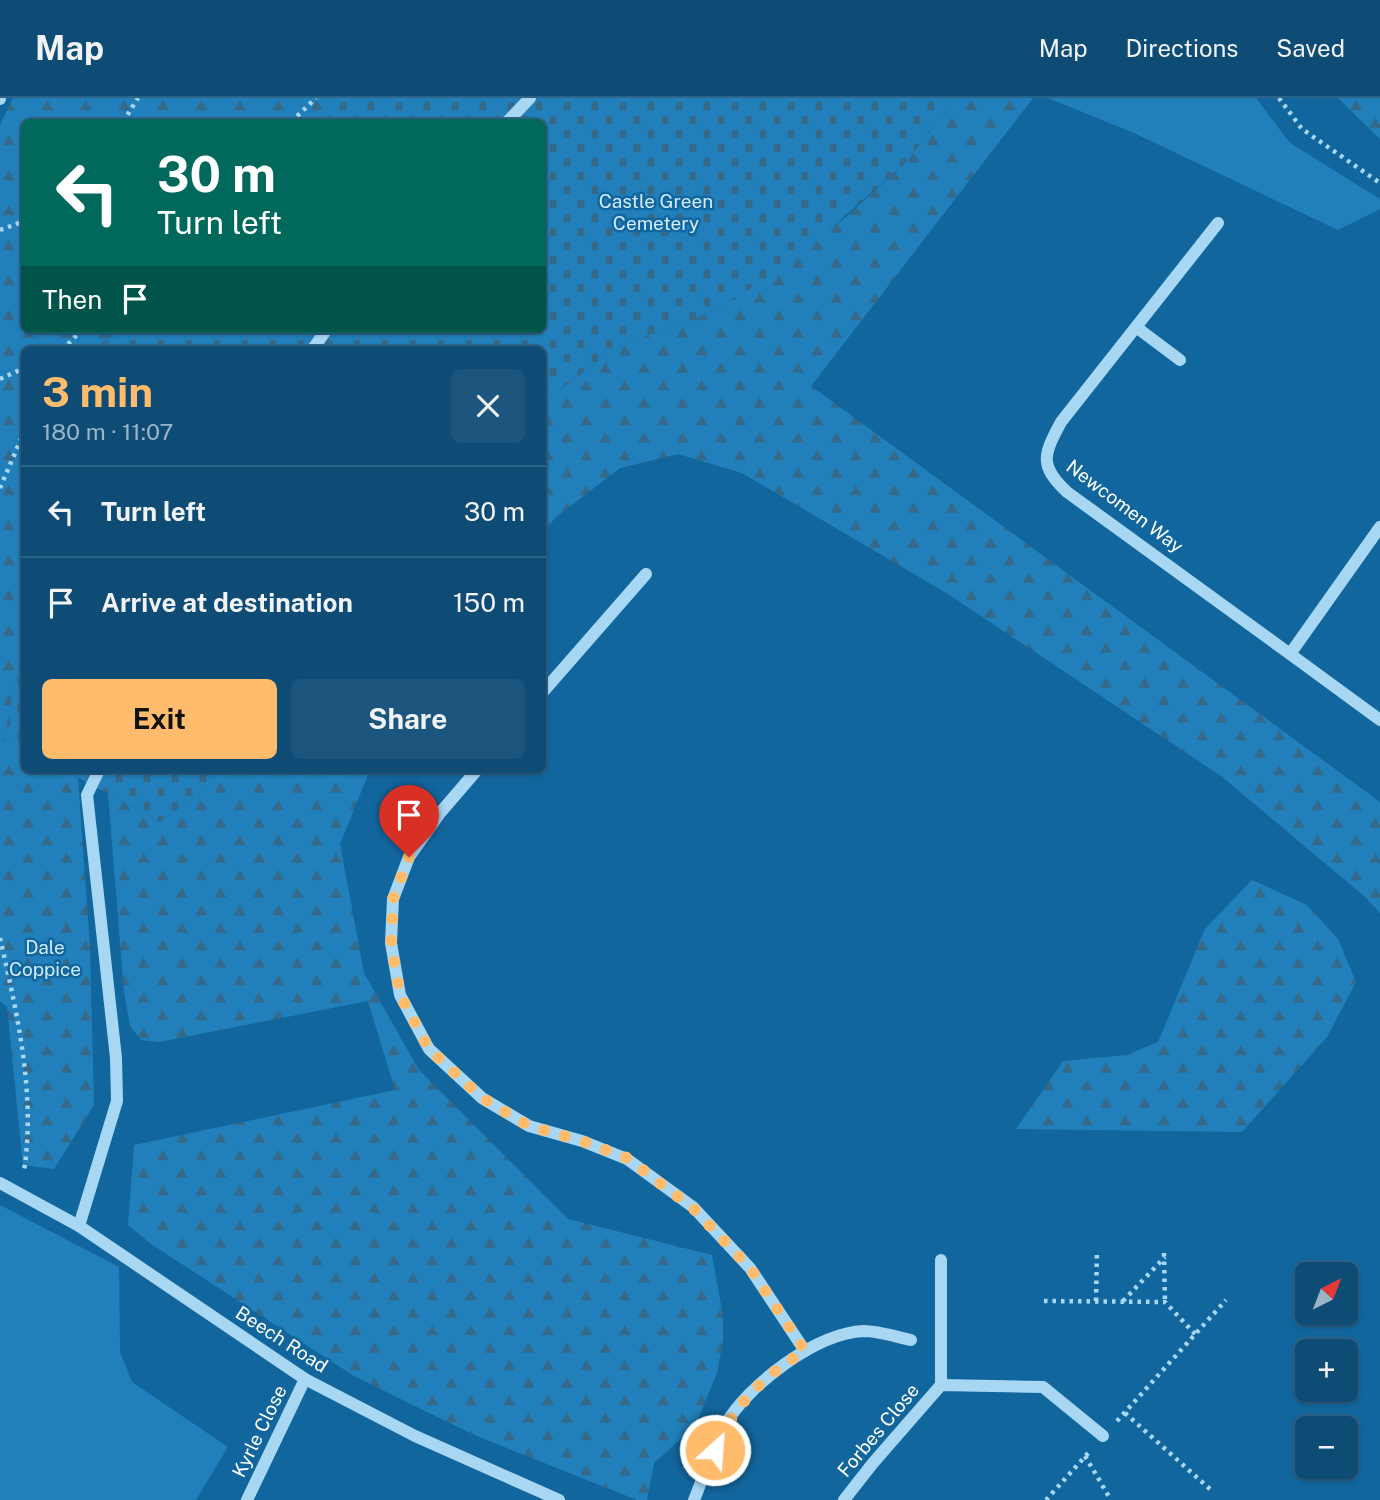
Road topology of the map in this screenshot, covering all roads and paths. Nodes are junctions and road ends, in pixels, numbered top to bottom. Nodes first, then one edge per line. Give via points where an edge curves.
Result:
1 (138, 98) edge
2 (316, 98) edge
3 (530, 98) edge
4 (1279, 98) edge
5 (125, 119) edge
6 (295, 119) edge
7 (510, 119) edge
8 (1380, 183) edge
9 (21, 222) edge
10 (1218, 223) dead end
11 (0, 230) edge
12 (1136, 327) junction
13 (79, 333) edge
14 (66, 346) edge
15 (1180, 360) dead end
16 (21, 369) edge
17 (0, 379) edge
18 (21, 439) edge
19 (0, 488) edge
20 (1380, 527) edge
21 (646, 574) dead end
22 (1290, 654) junction
23 (546, 688) edge
24 (1380, 719) edge
25 (98, 773) edge
26 (474, 773) edge
27 (0, 938) edge
28 (0, 1183) edge
29 (21, 1193) junction
30 (79, 1226) junction
31 (1097, 1250) dead end
32 (941, 1259) dead end
33 (1226, 1300) dead end
34 (1044, 1301) dead end
35 (1097, 1301) junction
36 (1122, 1301) junction
37 (1165, 1302) junction
38 (1195, 1334) junction
39 (911, 1340) dead end
40 (805, 1351) junction
41 (305, 1379) junction
42 (942, 1385) junction
43 (1125, 1413) junction
44 (1103, 1436) junction
45 (1085, 1456) junction
46 (1211, 1490) dead end
47 (247, 1500) edge
48 (559, 1500) edge
49 (694, 1500) edge
50 (845, 1500) edge
51 (1046, 1500) edge
52 (1111, 1500) edge

1 - 5 path
2 - 6 path
3 - 7 street
4 - 8 path via 1303,129
9 - 11 path
10 - 12 street, Newcomen Way
12 - 15 street
12 - 22 street, Newcomen Way via 1061,422 1047,449 1045,463 1052,478
13 - 14 path
16 - 17 path
18 - 19 path
20 - 22 street
21 - 23 street
22 - 24 street, Newcomen Way
25 - 30 street via 87,795 117,1101
26 - 40 street via 409,857 393,899 391,943 400,995 429,1049 482,1098 529,1126 627,1158 693,1208 750,1268
27 - 29 path via 22,1037 28,1146
28 - 29 street, Beech Road
29 - 30 street, Beech Road
30 - 41 street, Beech Road
31 - 35 path
32 - 42 street, Forbes Close
33 - 38 path
34 - 35 path
35 - 36 path
36 - 37 path
36 - 37 path via 1165,1255
37 - 38 path
38 - 43 path
39 - 40 street via 864,1331 820,1342
40 - 49 street via 751,1393 725,1425
41 - 47 street, Kyrle Close
41 - 48 street, Beech Road via 415,1436
42 - 44 street, Forbes Close via 1043,1387
42 - 50 street, Forbes Close
43 - 44 path
43 - 46 path
44 - 45 path
45 - 51 path
45 - 52 path

